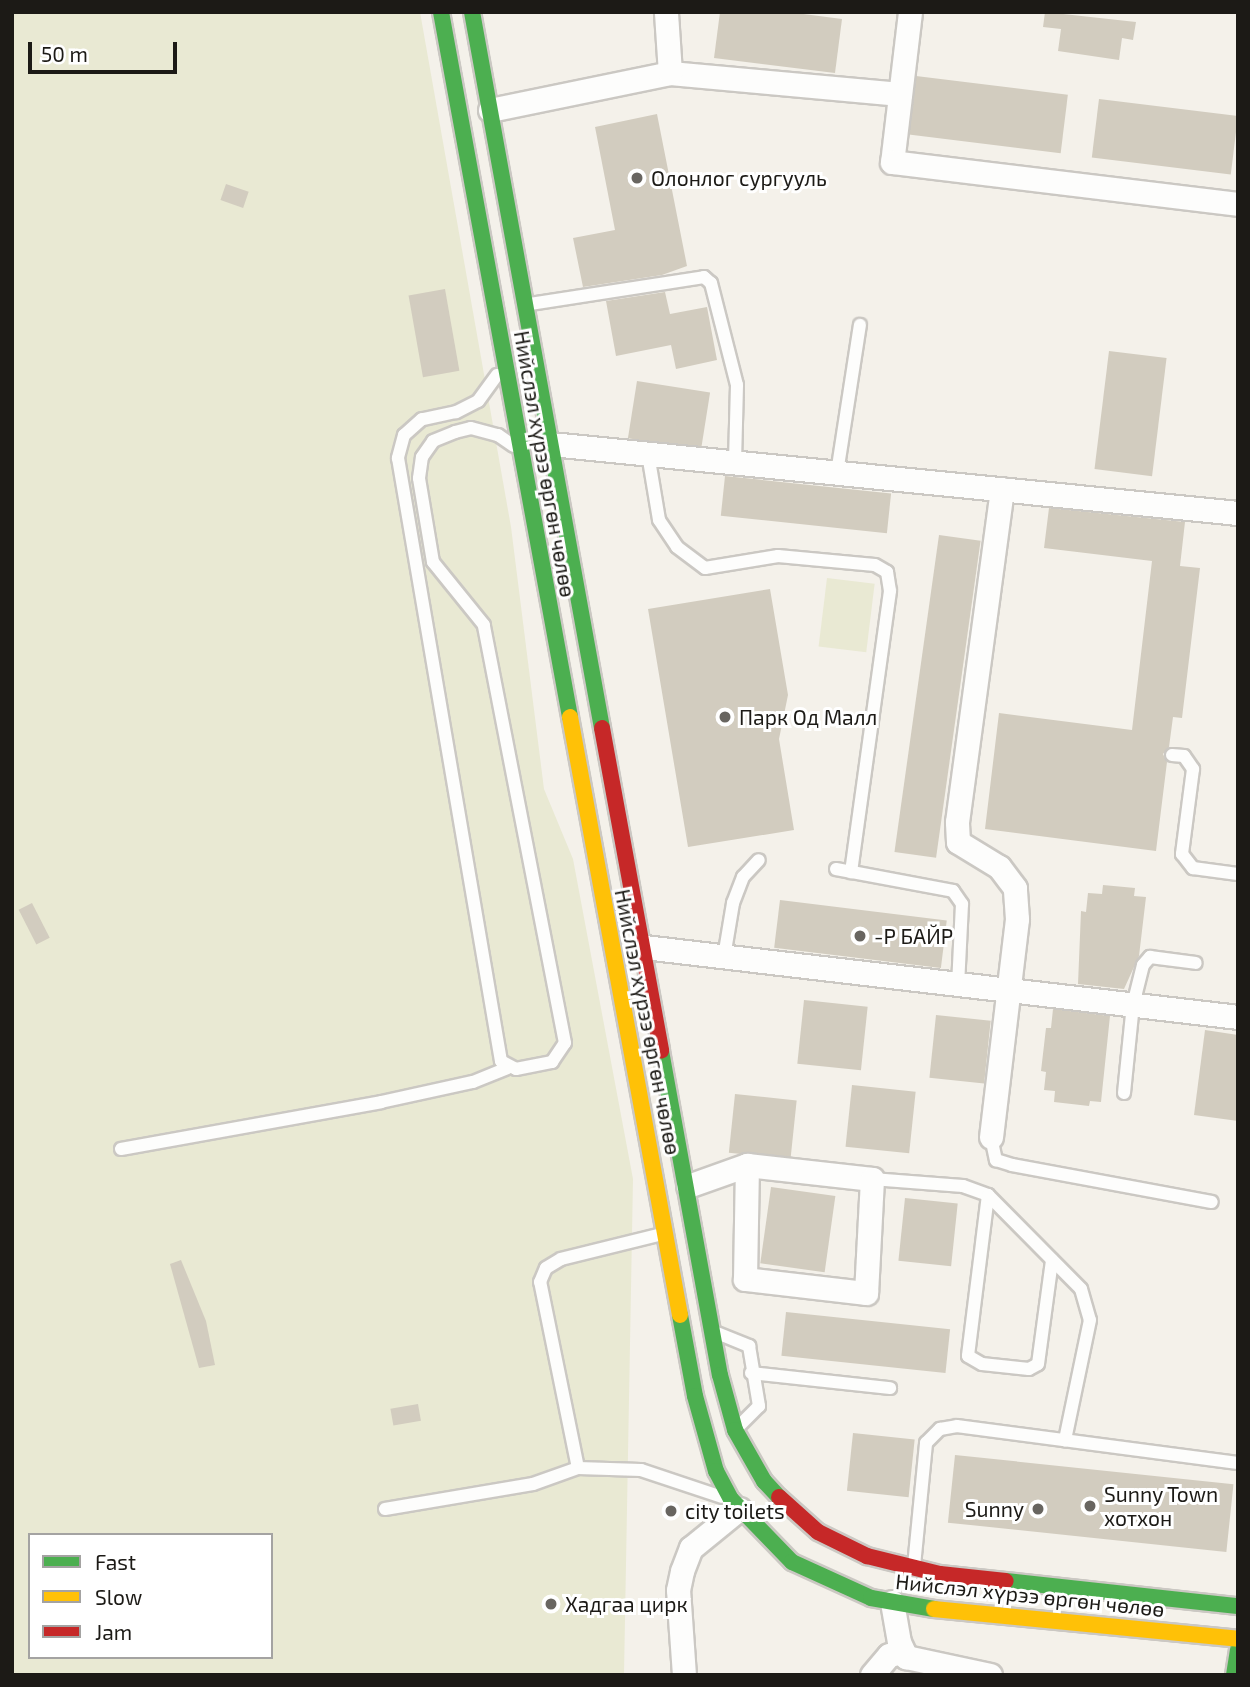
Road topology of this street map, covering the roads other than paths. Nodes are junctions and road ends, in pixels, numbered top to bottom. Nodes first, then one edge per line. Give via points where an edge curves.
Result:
1 (441, 12) edge
2 (471, 12) edge
3 (666, 12) edge
4 (910, 12) edge
5 (670, 73) junction
6 (900, 94) junction
7 (490, 110) junction
8 (497, 152) junction
9 (468, 159) junction
10 (1238, 204) edge
11 (526, 305) junction
12 (860, 325) dead end
13 (503, 354) junction
14 (551, 444) junction
15 (520, 450) junction
16 (648, 454) junction
17 (735, 463) junction
18 (837, 473) junction
19 (1002, 489) junction
20 (1238, 513) edge
21 (1172, 754) dead end
22 (759, 860) dead end
23 (836, 869) dead end
24 (851, 872) junction
25 (1238, 874) edge
26 (639, 917) junction
27 (608, 923) junction
28 (644, 947) junction
29 (724, 957) junction
30 (1196, 963) dead end
31 (958, 986) junction
32 (1009, 992) junction
33 (1133, 1006) junction
34 (1238, 1017) edge
35 (507, 1068) junction
36 (1124, 1093) dead end
37 (991, 1137) joint
38 (121, 1149) dead end
39 (747, 1165) junction
40 (872, 1179) junction
41 (688, 1186) junction
42 (988, 1195) junction
43 (1212, 1202) dead end
44 (666, 1233) junction
45 (1052, 1260) junction
46 (712, 1331) junction
47 (751, 1373) junction
48 (890, 1388) dead end
49 (735, 1430) junction
50 (1065, 1440) junction
51 (1238, 1463) edge
52 (579, 1468) junction
53 (735, 1504) junction
54 (385, 1509) dead end
55 (914, 1567) junction
56 (892, 1602) junction
57 (1238, 1606) edge
58 (1238, 1639) edge
59 (1238, 1650) edge
60 (903, 1653) junction
61 (684, 1675) edge
62 (872, 1675) edge
63 (990, 1675) edge
64 (1234, 1675) edge

1 - 9 main road, Нийслэл хүрээ өргөн чөлөө
2 - 7 main road, Нийслэл хүрээ өргөн чөлөө
3 - 5 street
4 - 6 street
5 - 6 street
5 - 7 street
6 - 10 street via 892,162
7 - 8 main road, Нийслэл хүрээ өргөн чөлөө
8 - 9 main road
8 - 11 main road, Нийслэл хүрээ өргөн чөлөө
9 - 13 main road, Нийслэл хүрээ өргөн чөлөө
11 - 14 main road, Нийслэл хүрээ өргөн чөлөө
11 - 17 lane via 704,278 711,283 737,385
12 - 18 lane
13 - 15 main road, Нийслэл хүрээ өргөн чөлөө
13 - 35 lane via 495,383 478,401 456,412 422,419 404,435 398,458 499,1047
14 - 16 street
14 - 26 main road, Нийслэл хүрээ өргөн чөлөө
15 - 27 main road, Нийслэл хүрээ өргөн чөлөө
15 - 35 lane via 498,435 471,428 456,432 433,441 422,457 419,478 433,562 485,625 565,1043 552,1062
16 - 17 street
16 - 24 lane via 659,520 677,547 705,568 778,556 875,565 887,572 890,591
17 - 18 street
18 - 19 street
19 - 20 street
19 - 32 street via 957,822 958,842 999,867 1014,888 1017,919
21 - 25 lane via 1184,756 1193,769 1182,854 1193,868
22 - 29 lane via 743,877 733,903
23 - 24 lane
24 - 31 lane via 953,891 962,904
26 - 27 main road
26 - 28 main road, Нийслэл хүрээ өргөн чөлөө
27 - 44 main road, Нийслэл хүрээ өргөн чөлөө
28 - 29 street
28 - 41 main road, Нийслэл хүрээ өргөн чөлөө
29 - 31 street
30 - 33 lane via 1150,957 1143,965
31 - 32 street
32 - 33 street
32 - 37 street
33 - 34 street
33 - 36 lane
35 - 38 lane via 473,1082 381,1102
37 - 43 lane via 996,1160 1012,1165
39 - 40 street
39 - 40 street via 746,1279 866,1293
39 - 41 street
40 - 42 lane via 963,1186
41 - 46 main road, Нийслэл хүрээ өргөн чөлөө
42 - 45 lane
42 - 45 lane via 968,1356 982,1364 1017,1368 1038,1364
44 - 52 lane via 561,1259 546,1268 540,1282
44 - 53 main road, Нийслэл хүрээ өргөн чөлөө via 704,1440
45 - 50 lane via 1081,1289 1090,1320
46 - 47 lane via 749,1346
46 - 49 main road, Нийслэл хүрээ өргөн чөлөө
47 - 48 lane
47 - 49 lane via 760,1406
49 - 55 main road, Нийслэл хүрээ өргөн чөлөө via 764,1481 818,1532 867,1556
50 - 51 lane
50 - 55 lane via 957,1426 940,1429 926,1443
52 - 53 lane via 641,1470
52 - 54 lane via 533,1484
53 - 56 main road, Нийслэл хүрээ өргөн чөлөө via 792,1562 828,1582
53 - 61 street via 691,1548 682,1572 678,1590
55 - 57 main road, Нийслэл хүрээ өргөн чөлөө
56 - 58 main road, Нийслэл хүрээ өргөн чөлөө
56 - 60 street
59 - 64 main road
60 - 62 street via 889,1655
60 - 63 street via 912,1660

